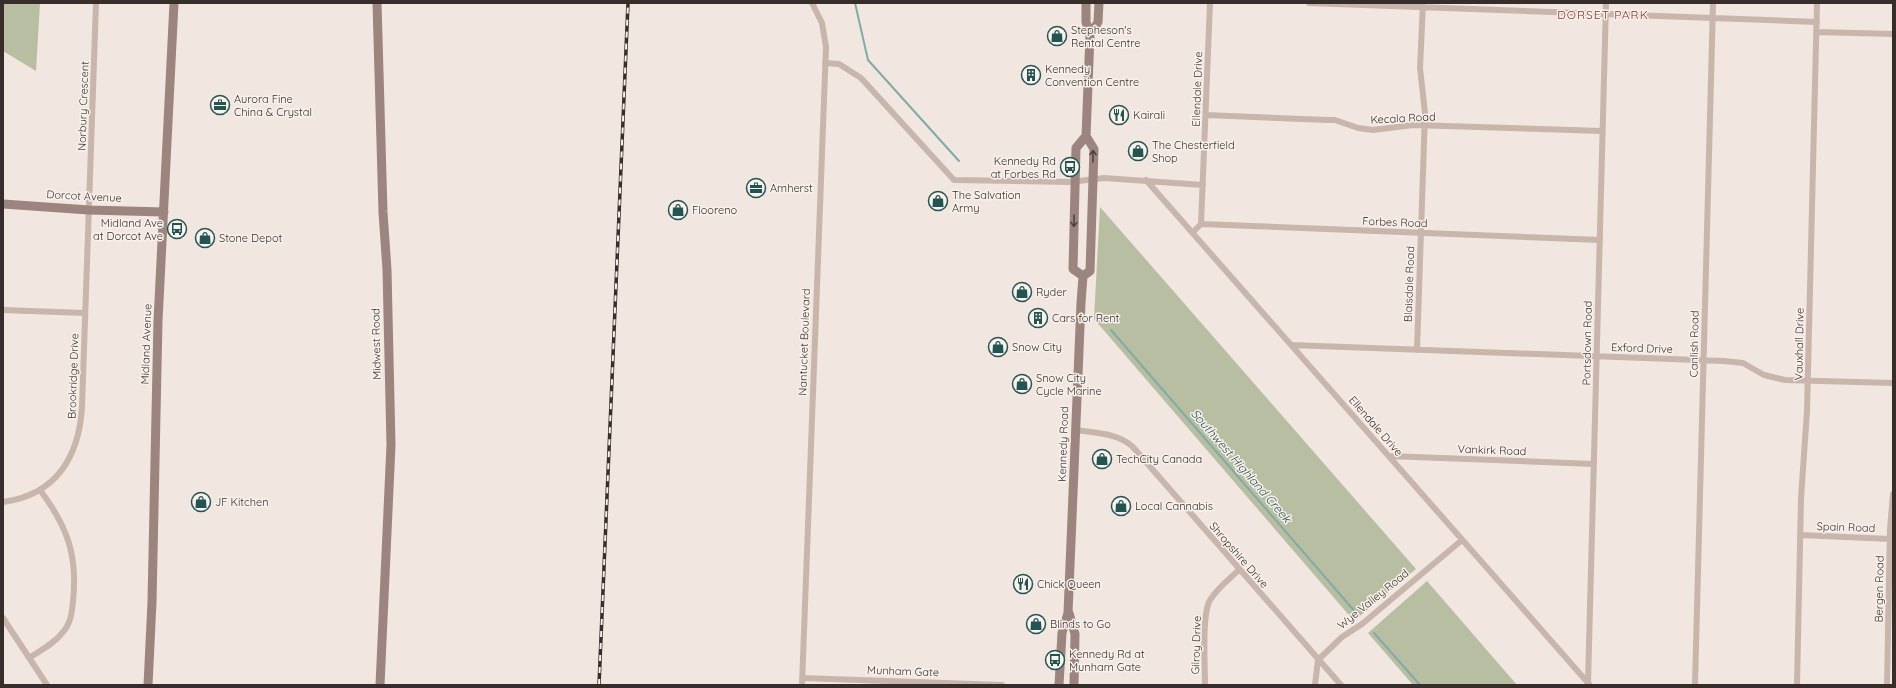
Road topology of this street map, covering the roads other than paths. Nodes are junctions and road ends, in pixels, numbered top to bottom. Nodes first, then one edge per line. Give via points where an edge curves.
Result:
1 (96, 3) edge
2 (174, 3) edge
3 (377, 3) edge
4 (812, 3) edge
5 (1086, 3) edge
6 (1099, 3) edge
7 (1210, 3) edge
8 (1309, 3) edge
9 (1316, 3) edge
10 (1606, 3) edge
11 (1713, 3) edge
12 (1817, 3) edge
13 (1423, 5) edge
14 (1605, 14) junction
15 (1712, 19) junction
16 (1816, 22) junction
17 (1816, 32) junction
18 (1893, 34) edge
19 (1090, 35) junction
20 (825, 63) junction
21 (1206, 115) junction
22 (1425, 125) junction
23 (1602, 131) junction
24 (1086, 136) junction
25 (1093, 179) junction
26 (1146, 180) junction
27 (1075, 182) junction
28 (1203, 185) junction
29 (3, 204) edge
30 (89, 210) junction
31 (164, 212) junction
32 (1201, 224) junction
33 (1193, 232) junction
34 (1420, 233) junction
35 (1600, 240) junction
36 (1083, 276) junction
37 (3, 310) edge
38 (85, 313) junction
39 (1291, 345) junction
40 (1416, 350) junction
41 (1597, 356) junction
42 (1704, 360) junction
43 (1808, 381) junction
44 (1893, 383) edge
45 (1076, 430) junction
46 (1389, 456) junction
47 (1594, 464) junction
48 (40, 490) junction
49 (1893, 494) edge
50 (3, 502) edge
51 (1800, 536) junction
52 (1890, 539) junction
53 (1462, 540) junction
54 (1239, 570) junction
55 (1068, 613) junction
56 (3, 618) edge
57 (30, 658) junction
58 (1318, 660) junction
59 (802, 678) junction
60 (1589, 684) edge
61 (47, 685) edge
62 (148, 685) edge
63 (380, 685) edge
64 (802, 685) edge
65 (1002, 685) edge
66 (1059, 685) edge
67 (1074, 685) edge
68 (1205, 685) edge
69 (1315, 685) edge
70 (1341, 685) edge
71 (1695, 685) edge
72 (1797, 685) edge
73 (1887, 685) edge

1 - 30 street, Norbury Crescent
2 - 31 main road, Midland Avenue
3 - 63 main road, Midwest Road via 391,445
4 - 20 street, Nantucket Boulevard via 822,23 826,47
5 - 19 main road, Kennedy Road via 1086,22
6 - 19 main road, Kennedy Road via 1098,22
7 - 21 street, Ellendale Drive
8 - 9 street
9 - 13 street
10 - 14 street, Portsdown Road
11 - 15 street, Canlish Road
12 - 16 street, Vauxhall Drive
13 - 14 street
13 - 22 street, Blaisdale Road via 1420,68
14 - 15 street
14 - 23 street, Portsdown Road
15 - 16 street
15 - 42 street, Canlish Road
16 - 17 street, Vauxhall Drive
17 - 18 street
17 - 43 street, Vauxhall Drive
19 - 24 main road, Kennedy Road
20 - 27 street via 839,64 861,78 954,180
20 - 59 street, Nantucket Boulevard
21 - 22 street, Kecala Road via 1335,120 1373,130
21 - 28 street, Ellendale Drive
22 - 23 street, Kecala Road
22 - 34 street, Blaisdale Road
23 - 35 street, Portsdown Road
25 -> 24 main road, Kennedy Road via 1094,149
24 - 27 main road, Kennedy Road via 1076,148
25 - 26 street
25 - 27 street
25 - 36 main road, Kennedy Road via 1090,271
26 - 28 street
26 - 33 street, Ellendale Drive
27 -> 36 main road, Kennedy Road via 1073,269
28 - 32 street, Ellendale Drive
29 - 30 main road, Dorcot Avenue
30 - 31 main road, Dorcot Avenue
30 - 38 street, Brookridge Drive
31 - 62 main road, Midland Avenue via 158,326
32 - 33 street
32 - 34 street, Forbes Road
33 - 39 street, Ellendale Drive
34 - 35 street, Forbes Road
34 - 40 street, Blaisdale Road
35 - 41 street, Portsdown Road
36 - 45 main road, Kennedy Road
37 - 38 street
38 - 48 street, Brookridge Drive via 82,412 78,438 69,460
39 - 40 street, Exford Drive
39 - 46 street, Ellendale Drive
40 - 41 street, Exford Drive
41 - 42 street, Exford Drive
41 - 47 street, Portsdown Road
42 - 43 street, Exford Drive via 1743,363 1777,379
42 - 71 street, Canlish Road
43 - 44 street, Exford Drive
43 - 51 street, Vauxhall Drive
45 - 54 street, Shropshire Drive via 1113,436 1132,446
45 - 55 main road, Kennedy Road
46 - 47 street, Vankirk Road
46 - 53 street, Ellendale Drive
47 - 60 street, Portsdown Road
48 - 50 street, Brookridge Drive
48 - 57 street via 67,535 73,552 75,575 69,622 63,632
49 - 52 street, Bergen Road
51 - 52 street, Spain Road
51 - 72 street, Vauxhall Drive
52 - 73 street, Bergen Road
53 - 58 street, Wye Valley Road via 1362,624 1342,637
53 - 60 street, Ellendale Drive
54 - 58 street, Shropshire Drive
54 - 68 street, Gilroy Drive via 1209,602
55 - 66 main road, Kennedy Road via 1062,633
55 - 67 main road, Kennedy Road via 1075,634
56 - 57 street
57 - 61 street
58 - 69 street
58 - 70 street, Shropshire Drive
59 - 64 street, Nantucket Boulevard
59 - 65 street, Munham Gate

